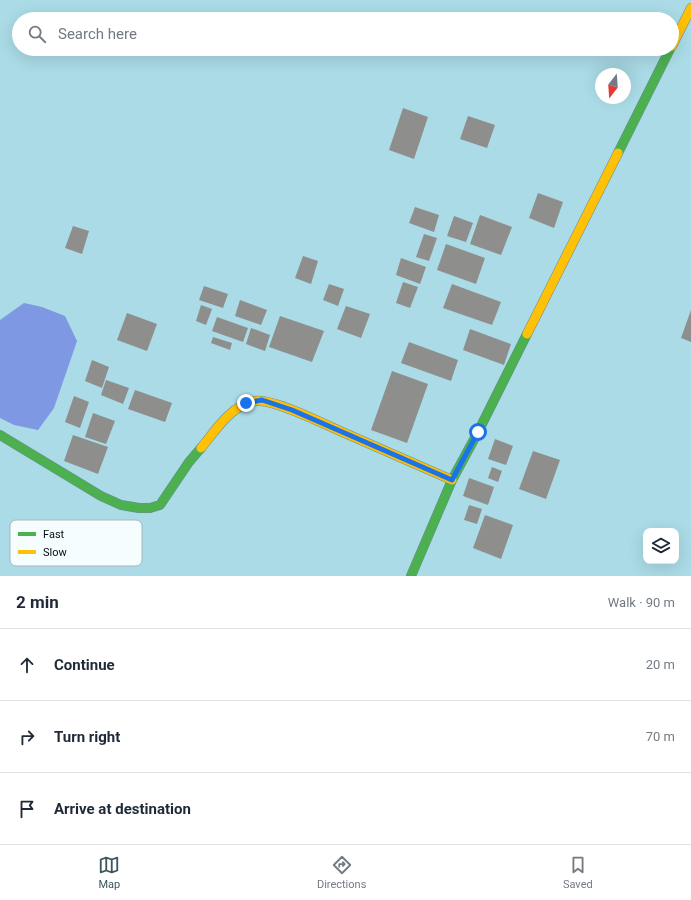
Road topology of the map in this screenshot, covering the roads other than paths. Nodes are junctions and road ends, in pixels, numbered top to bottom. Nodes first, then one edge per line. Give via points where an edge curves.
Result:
1 (691, 8) edge
2 (679, 32) edge
3 (666, 56) edge
4 (0, 434) edge
5 (452, 480) junction
6 (411, 576) edge

1 - 2 street
3 - 5 street
4 - 5 street via 101,496 121,505 150,508 160,505 189,462 230,414 246,403 262,400 292,410
5 - 6 street

